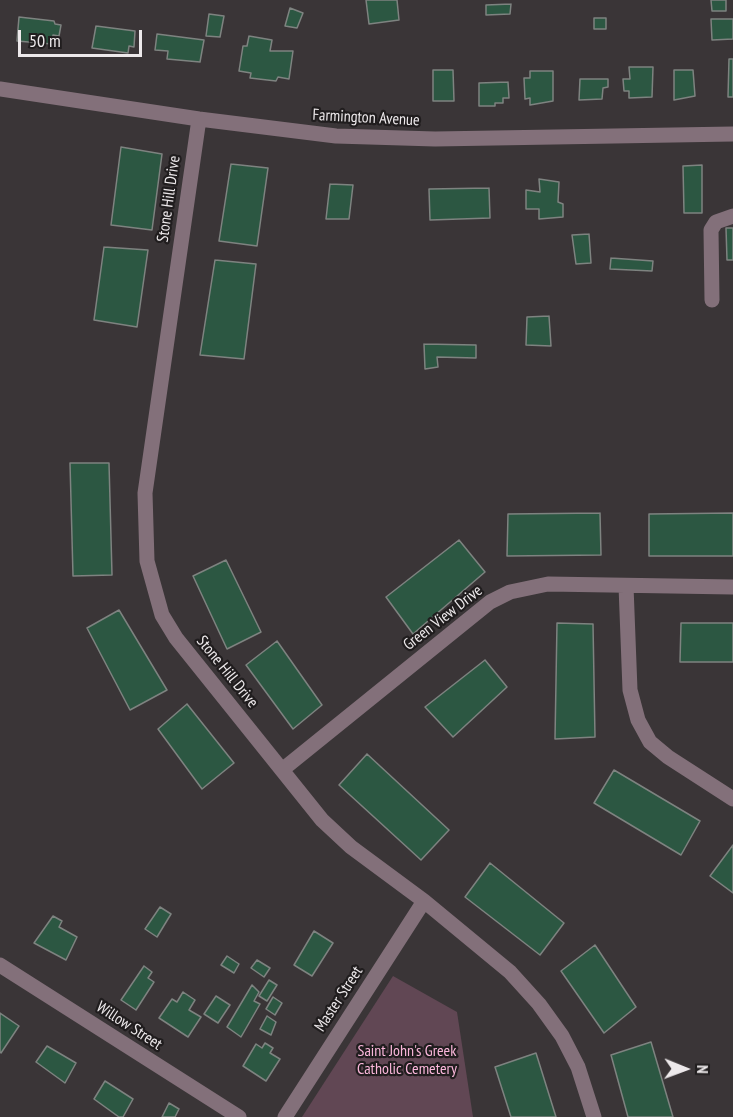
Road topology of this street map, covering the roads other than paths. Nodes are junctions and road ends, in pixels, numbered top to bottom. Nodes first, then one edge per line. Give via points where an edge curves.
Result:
1 (0, 88) edge
2 (198, 119) junction
3 (733, 134) edge
4 (733, 216) edge
5 (712, 300) dead end
6 (627, 586) junction
7 (733, 587) edge
8 (282, 770) junction
9 (733, 799) edge
10 (424, 901) junction
11 (0, 965) edge
12 (239, 1117) edge
13 (285, 1117) edge
14 (594, 1117) edge

1 - 2 street, Farmington Avenue
2 - 3 street, Farmington Avenue via 293,132 379,138
2 - 8 street, Stone Hill Drive via 146,493 147,561 162,615 176,638
4 - 5 street via 716,222 711,230
6 - 7 street, Green View Drive
6 - 8 street, Green View Drive via 548,584 510,592 490,602
6 - 9 street via 630,690 638,720 650,742 668,757
8 - 10 street, Stone Hill Drive via 322,820 351,847
10 - 13 street, Master Street
10 - 14 street, Stone Hill Drive via 510,972 539,1004 578,1067
11 - 12 street, Willow Street

